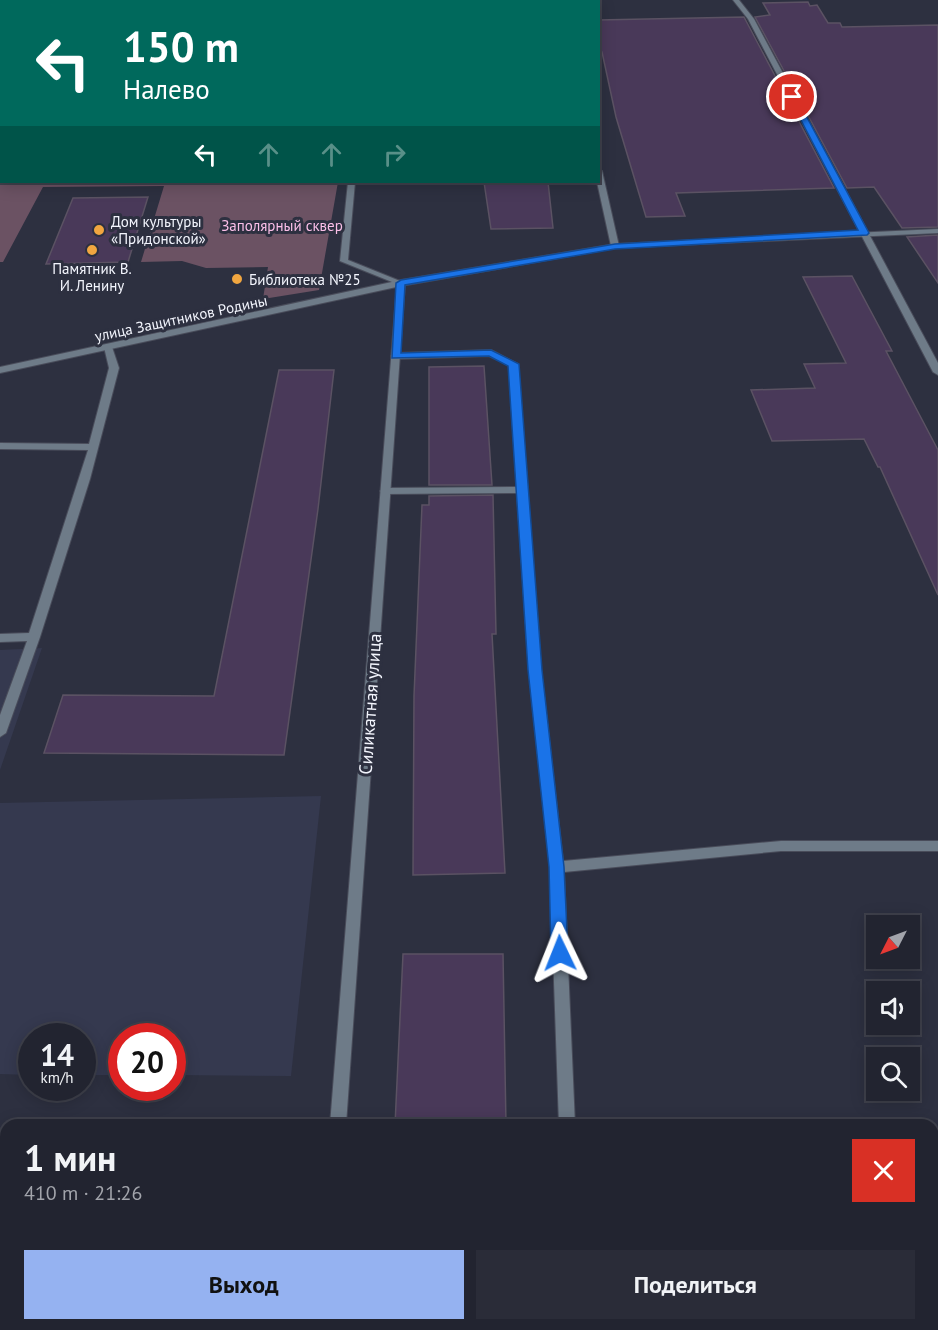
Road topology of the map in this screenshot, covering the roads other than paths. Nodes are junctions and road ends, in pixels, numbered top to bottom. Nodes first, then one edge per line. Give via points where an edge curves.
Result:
1 (736, 0) edge
2 (600, 180) edge
3 (351, 183) edge
4 (938, 231) edge
5 (864, 233) junction
6 (615, 246) junction
7 (401, 283) junction
8 (108, 347) junction
9 (396, 356) junction
10 (0, 370) edge
11 (938, 372) edge
12 (0, 446) edge
13 (93, 447) junction
14 (522, 490) junction
15 (385, 491) junction
16 (0, 638) edge
17 (34, 638) junction
18 (0, 733) edge
19 (938, 846) edge
20 (556, 867) junction
21 (338, 1119) edge
22 (567, 1119) edge

1 - 5 street via 751,19
2 - 6 street
3 - 7 street via 344,261
4 - 5 street, улица Защитников Родины
5 - 6 street, улица Защитников Родины
5 - 11 street
6 - 7 street, улица Защитников Родины
7 - 8 street, улица Защитников Родины
7 - 9 street, Силикатная улица
8 - 10 street, улица Защитников Родины
8 - 13 street via 114,368
9 - 14 street via 491,353 513,364
9 - 15 street, Силикатная улица
12 - 13 street
13 - 17 street
14 - 15 street
14 - 20 street via 535,670
15 - 21 street, Силикатная улица
16 - 17 street
17 - 18 street
19 - 20 street via 782,846
20 - 22 street

